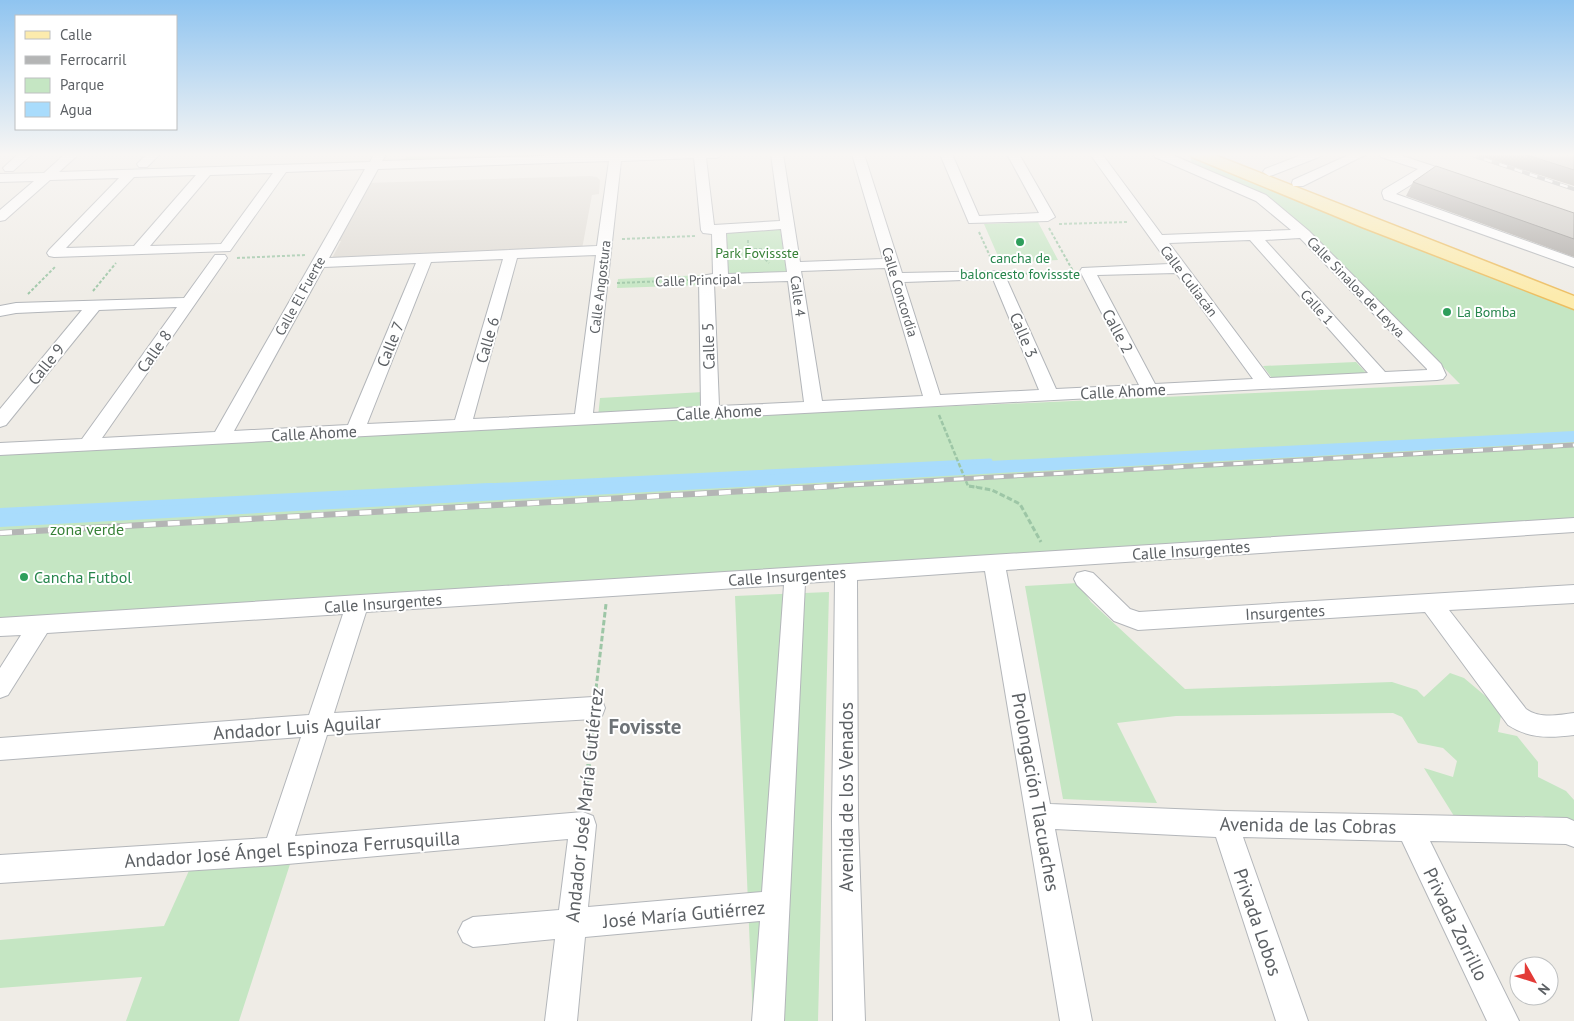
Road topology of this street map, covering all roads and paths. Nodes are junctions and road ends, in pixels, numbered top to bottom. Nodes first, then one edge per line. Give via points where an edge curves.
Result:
1 (17, 202) edge
2 (107, 202) edge
3 (178, 202) edge
4 (260, 202) edge
5 (353, 202) edge
6 (610, 202) edge
7 (709, 202) edge
8 (784, 202) edge
9 (872, 202) edge
10 (966, 202) edge
11 (1039, 202) edge
12 (1131, 202) edge
13 (1265, 202) edge
14 (1315, 202) edge
15 (1347, 202) edge
16 (1405, 202) edge
17 (0, 216) edge
18 (974, 220) junction
19 (1145, 221) junction
20 (788, 225) junction
21 (715, 231) junction
22 (1304, 234) junction
23 (1254, 236) junction
24 (1158, 239) junction
25 (605, 245) junction
26 (132, 251) junction
27 (61, 253) junction
28 (223, 253) junction
29 (511, 255) junction
30 (425, 258) junction
31 (319, 262) junction
32 (891, 263) junction
33 (1574, 263) edge
34 (1180, 268) junction
35 (1080, 271) junction
36 (794, 272) junction
37 (998, 274) junction
38 (775, 277) junction
39 (895, 278) junction
40 (714, 279) junction
41 (600, 283) junction
42 (1574, 287) edge
43 (188, 302) junction
44 (1574, 303) edge
45 (87, 306) junction
46 (6, 309) edge
47 (1437, 375) joint
48 (1381, 378) junction
49 (1265, 384) junction
50 (1150, 390) junction
51 (1050, 395) junction
52 (933, 401) junction
53 (814, 407) junction
54 (710, 412) junction
55 (583, 419) junction
56 (0, 421) edge
57 (462, 425) junction
58 (355, 430) junction
59 (221, 437) junction
60 (88, 444) junction
61 (0, 448) edge
62 (1574, 525) edge
63 (1048, 560) junction
64 (994, 563) junction
65 (846, 573) junction
66 (795, 576) junction
67 (1085, 579) dead end
68 (608, 588) junction
69 (1574, 594) edge
70 (1431, 603) junction
71 (356, 604) junction
72 (40, 625) junction
73 (0, 627) edge
74 (0, 688) edge
75 (594, 708) junction
76 (1574, 724) edge
77 (317, 725) junction
78 (0, 749) edge
79 (1041, 816) junction
80 (1225, 824) junction
81 (583, 825) junction
82 (1409, 827) junction
83 (1574, 834) edge
84 (276, 851) junction
85 (0, 870) edge
86 (775, 905) junction
87 (572, 924) junction
88 (473, 932) dead end
89 (561, 1021) edge
90 (768, 1021) edge
91 (849, 1021) edge
92 (1076, 1021) edge
93 (1292, 1021) edge
94 (1503, 1021) edge

1 - 17 street
2 - 27 street
3 - 26 street
4 - 28 street, Calle 8
5 - 31 street, Calle El Fuerte
6 - 25 street, Calle Angostura
7 - 21 street
8 - 20 street, Calle 4
9 - 32 street, Calle Concordia
10 - 18 street
11 - 18 street via 1048,217
12 - 19 street, Calle Culiacán
13 - 22 street, Calle Sinaloa de Leyva
14 - 44 main road
15 - 42 main road
16 - 33 street
18 - 37 path
19 - 24 street, Calle Culiacán
19 - 35 path via 1046,225
20 - 21 street
20 - 36 street, Calle 4
21 - 25 path
21 - 38 path via 724,238 748,237 748,250 764,249
21 - 40 street, Calle 5
22 - 23 street
22 - 47 street, Calle Sinaloa de Leyva via 1435,368
23 - 24 street
23 - 48 street, Calle 1
24 - 34 street, Calle Culiacán
25 - 29 street
25 - 41 street, Calle Angostura
26 - 27 street
26 - 28 street
26 - 45 path
27 - 46 path
28 - 43 street, Calle 8
29 - 30 street
29 - 57 street, Calle 6
30 - 31 street
30 - 58 street, Calle 7
31 - 59 street, Calle El Fuerte
32 - 36 street, Calle Principal
32 - 39 street, Calle Concordia
34 - 35 street
34 - 49 street, Calle Culiacán
35 - 37 path
35 - 50 street, Calle 2
36 - 38 street, Calle Principal
36 - 53 street, Calle 4
37 - 39 street
37 - 51 street, Calle 3
38 - 40 street, Calle Principal
39 - 52 street, Calle Concordia
40 - 41 path, Calle Principal
40 - 54 street, Calle 5
41 - 55 street, Calle Angostura
43 - 45 street
43 - 60 street, Calle 8
45 - 46 street
45 - 56 street, Calle 9
47 - 48 street, Calle Ahome
48 - 49 street, Calle Ahome
49 - 50 street, Calle Ahome
50 - 51 street, Calle Ahome
51 - 52 street, Calle Ahome
52 - 53 street, Calle Ahome
52 - 63 path via 968,486 992,490 1020,504
53 - 54 street, Calle Ahome
54 - 55 street, Calle Ahome
55 - 57 street, Calle Ahome
57 - 58 street, Calle Ahome
58 - 59 street, Calle Ahome
59 - 60 street, Calle Ahome
60 - 61 street, Calle Ahome
62 - 63 street, Calle Insurgentes
63 - 64 street, Calle Insurgentes
64 - 65 street, Calle Insurgentes
64 - 79 street, Prolongación Tlacuaches
65 - 66 street, Calle Insurgentes
65 - 91 street, Avenida de los Venados via 845,819
66 - 68 street, Calle Insurgentes
66 - 86 street
67 - 70 street, Insurgentes via 1122,614 1138,621
68 - 71 street, Calle Insurgentes
68 - 75 path, Andador José María Gutiérrez
69 - 70 street, Insurgentes
70 - 76 street via 1516,716 1538,727
71 - 72 street, Calle Insurgentes
71 - 77 street
72 - 73 street, Calle Insurgentes
72 - 74 street
75 - 77 street, Andador Luis Aguilar
75 - 81 path, Andador José María Gutiérrez
77 - 78 street, Andador Luis Aguilar
77 - 84 street
79 - 80 street, Avenida de las Cobras
79 - 92 street, Prolongación Tlacuaches
80 - 82 street, Avenida de las Cobras
80 - 93 street, Privada Lobos
81 - 84 street, Andador José Ángel Espinoza Ferrusquilla
81 - 87 street, Andador José María Gutiérrez
82 - 83 street, Avenida de las Cobras via 1566,831
82 - 94 street, Privada Zorrillo
84 - 85 street, Andador José Ángel Espinoza Ferrusquilla
86 - 87 street, José María Gutiérrez
86 - 90 street
87 - 88 street, José María Gutiérrez
87 - 89 street, Andador José María Gutiérrez

